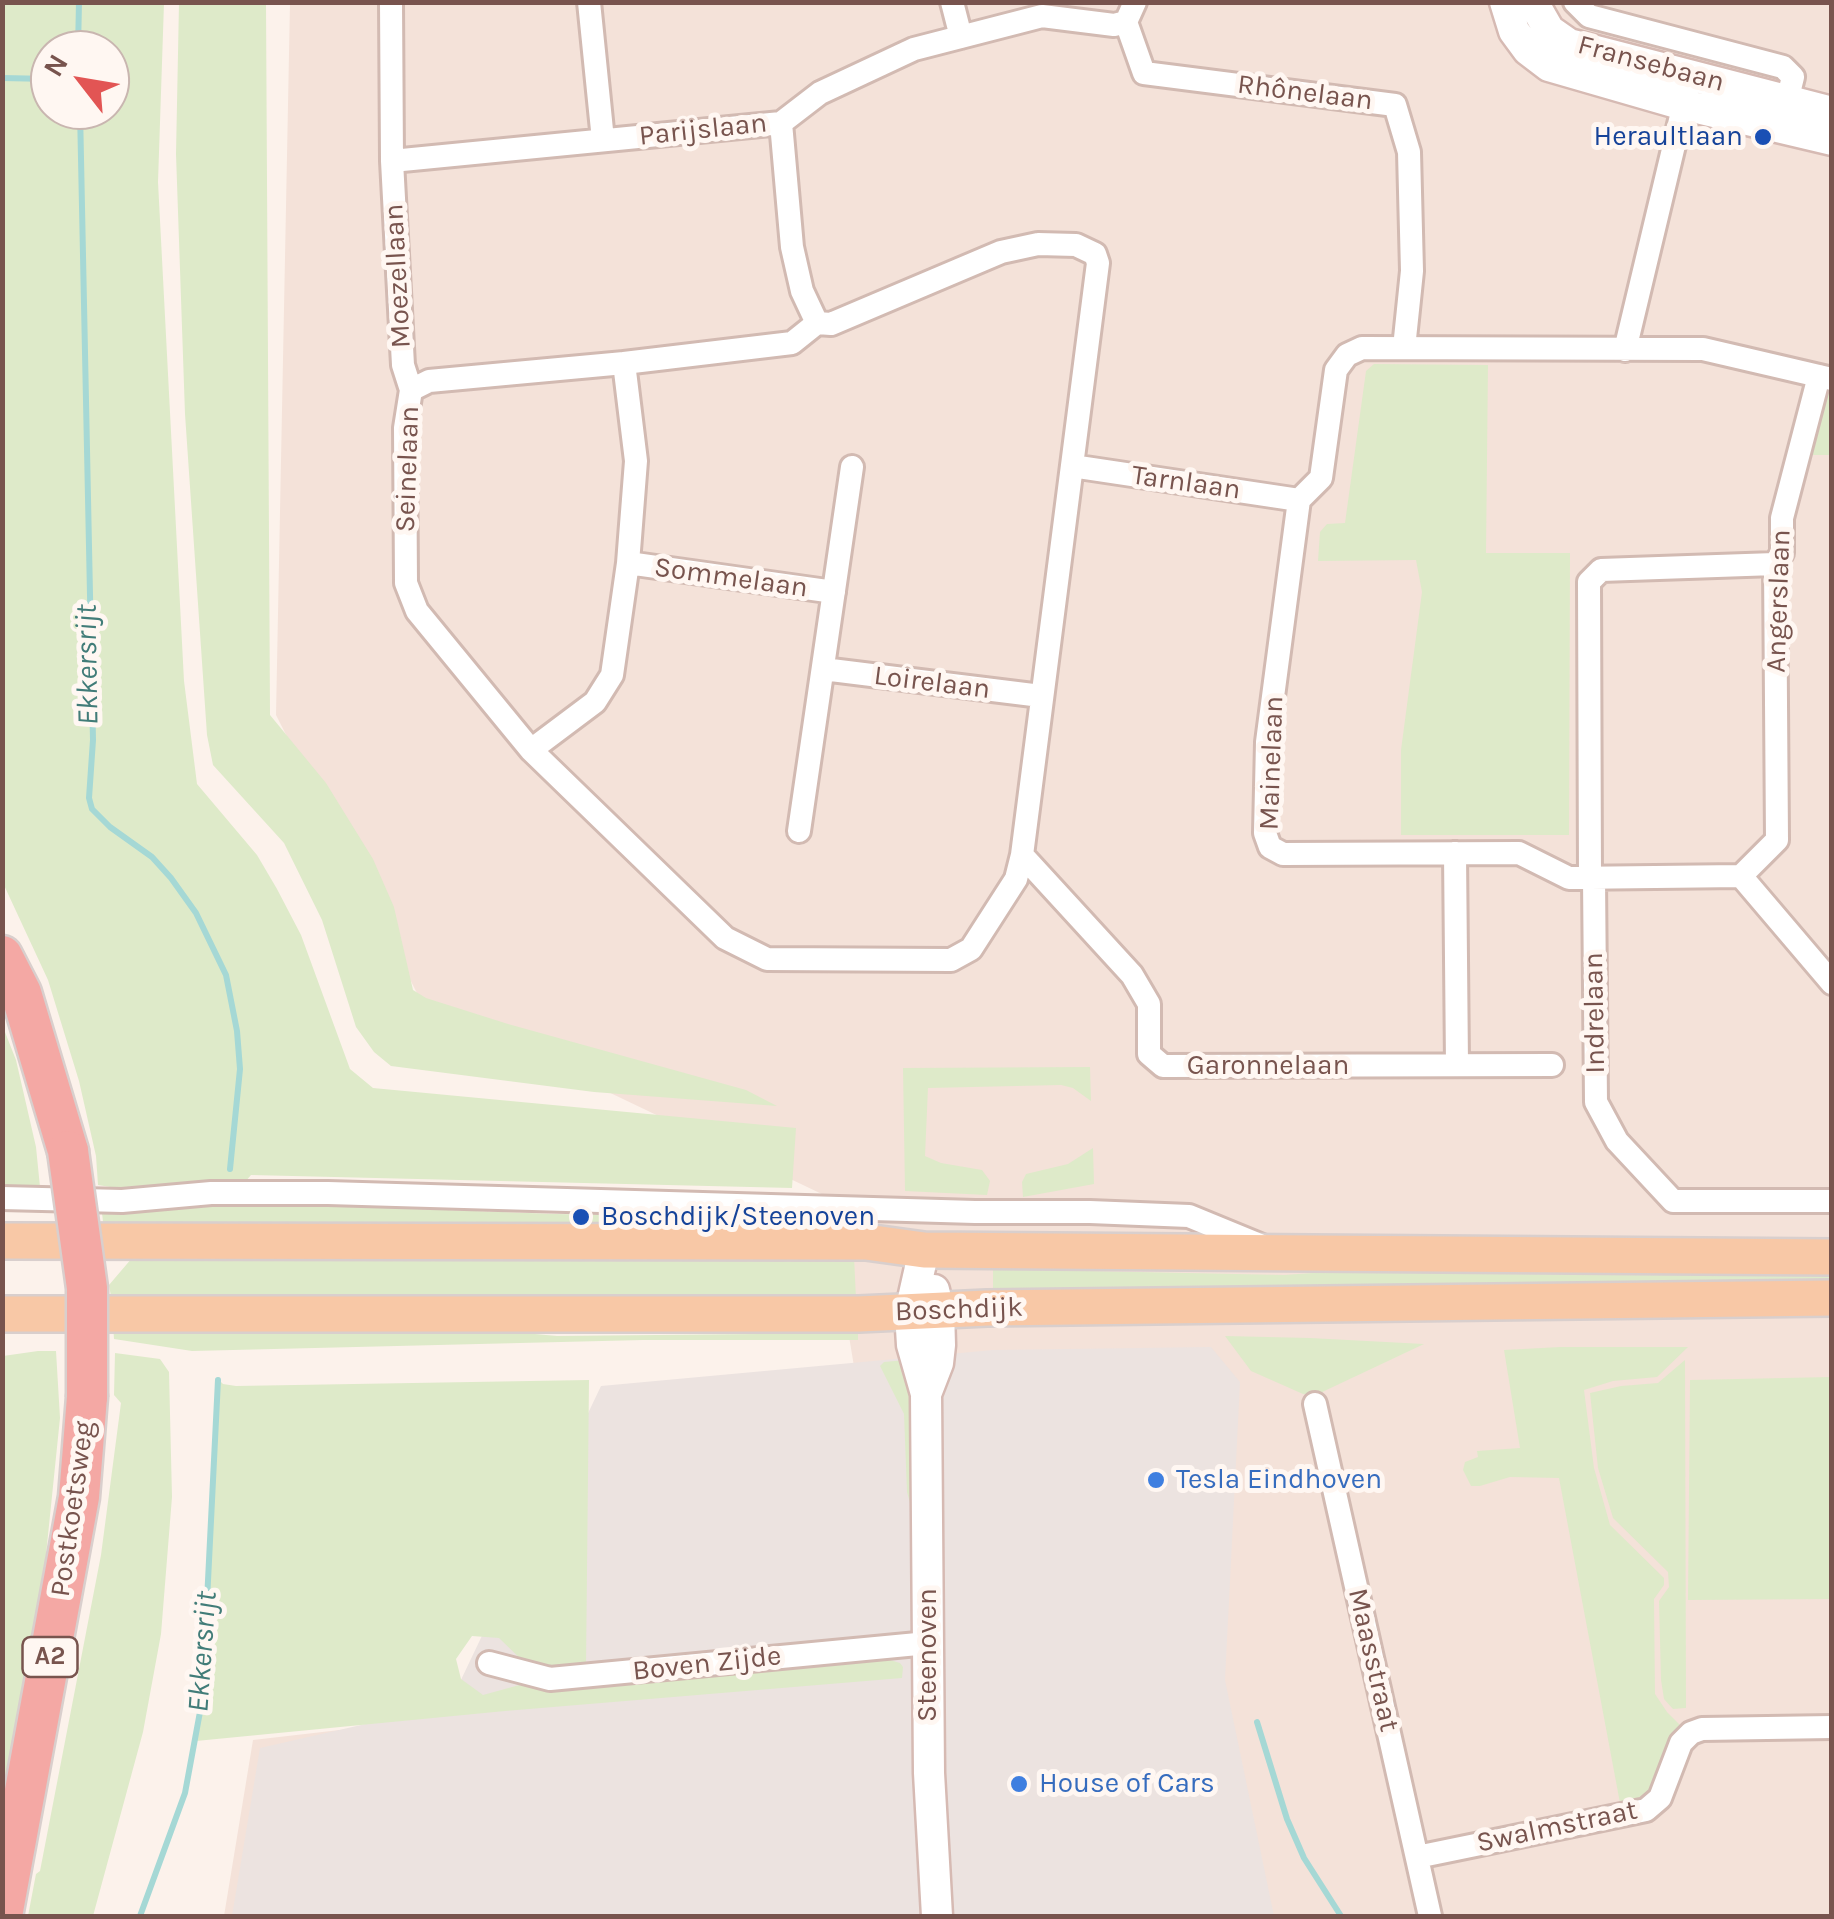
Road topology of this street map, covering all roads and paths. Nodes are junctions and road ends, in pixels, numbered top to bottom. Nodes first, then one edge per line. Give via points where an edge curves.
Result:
1 (391, 2) edge
2 (588, 2) edge
3 (952, 2) edge
4 (1505, 2) edge
5 (1533, 2) edge
6 (1575, 2) edge
7 (1131, 12) edge
8 (961, 36) junction
9 (1687, 90) junction
10 (1787, 101) junction
11 (1832, 112) edge
12 (781, 123) junction
13 (603, 140) junction
14 (1832, 140) edge
15 (392, 161) junction
16 (817, 324) junction
17 (1404, 348) junction
18 (1625, 350) junction
19 (624, 363) junction
20 (1825, 378) edge
21 (411, 390) junction
22 (1072, 466) junction
23 (852, 467) dead end
24 (1300, 500) junction
25 (628, 563) junction
26 (1775, 564) junction
27 (834, 592) junction
28 (823, 670) junction
29 (1042, 696) junction
30 (531, 750) junction
31 (799, 831) dead end
32 (1454, 853) junction
33 (1022, 855) junction
34 (1741, 876) junction
35 (1592, 878) junction
36 (2, 956) edge
37 (1832, 983) edge
38 (1552, 1065) dead end
39 (1457, 1066) junction
40 (2, 1198) edge
41 (1832, 1201) edge
42 (2, 1241) edge
43 (924, 1250) junction
44 (1280, 1254) junction
45 (1832, 1256) edge
46 (1832, 1298) edge
47 (925, 1311) junction
48 (2, 1314) edge
49 (1315, 1404) dead end
50 (928, 1643) junction
51 (489, 1663) dead end
52 (1832, 1727) edge
53 (1418, 1857) junction
54 (2, 1916) edge
55 (938, 1916) edge
56 (1430, 1916) edge

1 - 15 street
2 - 13 street
3 - 8 street
4 - 9 street, Fransebaan via 1514,31 1549,66
5 - 9 street, Fransebaan via 1549,30 1569,44
6 - 10 street, Fransebaan via 1590,16 1783,67 1793,77
7 - 8 street, Parijslaan via 1114,25 1042,16
7 - 17 street, Rhônelaan via 1144,72 1394,105 1408,152 1412,271
8 - 12 street, Parijslaan via 914,49 820,93
9 - 10 street, Fransebaan
9 - 14 street, Fransebaan
9 - 18 street
10 - 11 street, Fransebaan
12 - 13 street, Parijslaan
12 - 16 street via 792,247
13 - 15 street, Parijslaan
15 - 21 street, Moezellaan via 402,365
16 - 19 street, Seinelaan via 792,343
16 - 22 street, Seinelaan via 831,324 1002,252 1038,244 1076,245 1095,254
17 - 18 street, Mainelaan
17 - 24 street, Mainelaan via 1362,348 1336,370 1321,478
18 - 20 street, Mainelaan via 1703,349
19 - 21 street, Seinelaan via 428,381
19 - 25 street, Sommelaan via 636,461
20 - 26 street, Angerslaan via 1782,518 1782,553
21 - 30 street, Seinelaan via 405,428 406,584 417,611
22 - 24 street, Tarnlaan
22 - 29 street, Seinelaan
23 - 27 street
24 - 32 street, Mainelaan via 1266,742 1270,847 1283,854
25 - 27 street, Sommelaan
25 - 30 street, Sommelaan via 612,675 596,702
26 - 34 street, Angerslaan via 1778,840
26 - 35 street, Indrelaan via 1601,570 1589,582
27 - 28 street
28 - 29 street, Loirelaan
28 - 31 street
29 - 33 street, Seinelaan
30 - 33 street, Seinelaan via 725,938 767,959 952,960 971,949 1016,879
32 - 35 street, Mainelaan via 1519,853 1570,878
32 - 39 street
33 - 39 street, Garonnelaan via 1132,975 1149,1004 1148,1054 1163,1066
34 - 35 street, Mainelaan
34 - 37 street
35 - 41 street, Indrelaan via 1596,1102 1617,1141 1672,1202
36 - 54 highway, Postkoetsweg / A2, bridge via 21,994 68,1151 88,1288 79,1497
38 - 39 street, Garonnelaan
40 - 44 street, Boschdijk via 328,1194 1189,1216
42 - 43 main road, Boschdijk via 866,1242
43 - 44 main road, Boschdijk
43 - 47 street, Steenoven
44 - 45 main road, Boschdijk
46 - 47 main road, Boschdijk
47 - 48 main road, Boschdijk
47 - 50 street, Steenoven via 912,1345 926,1394
49 - 53 street, Maasstraat
50 - 51 street, Boven Zijde via 550,1679
50 - 55 street, Steenoven
52 - 53 street, Swalmstraat via 1702,1728 1681,1743 1660,1798 1646,1810
53 - 56 street, Maasstraat

